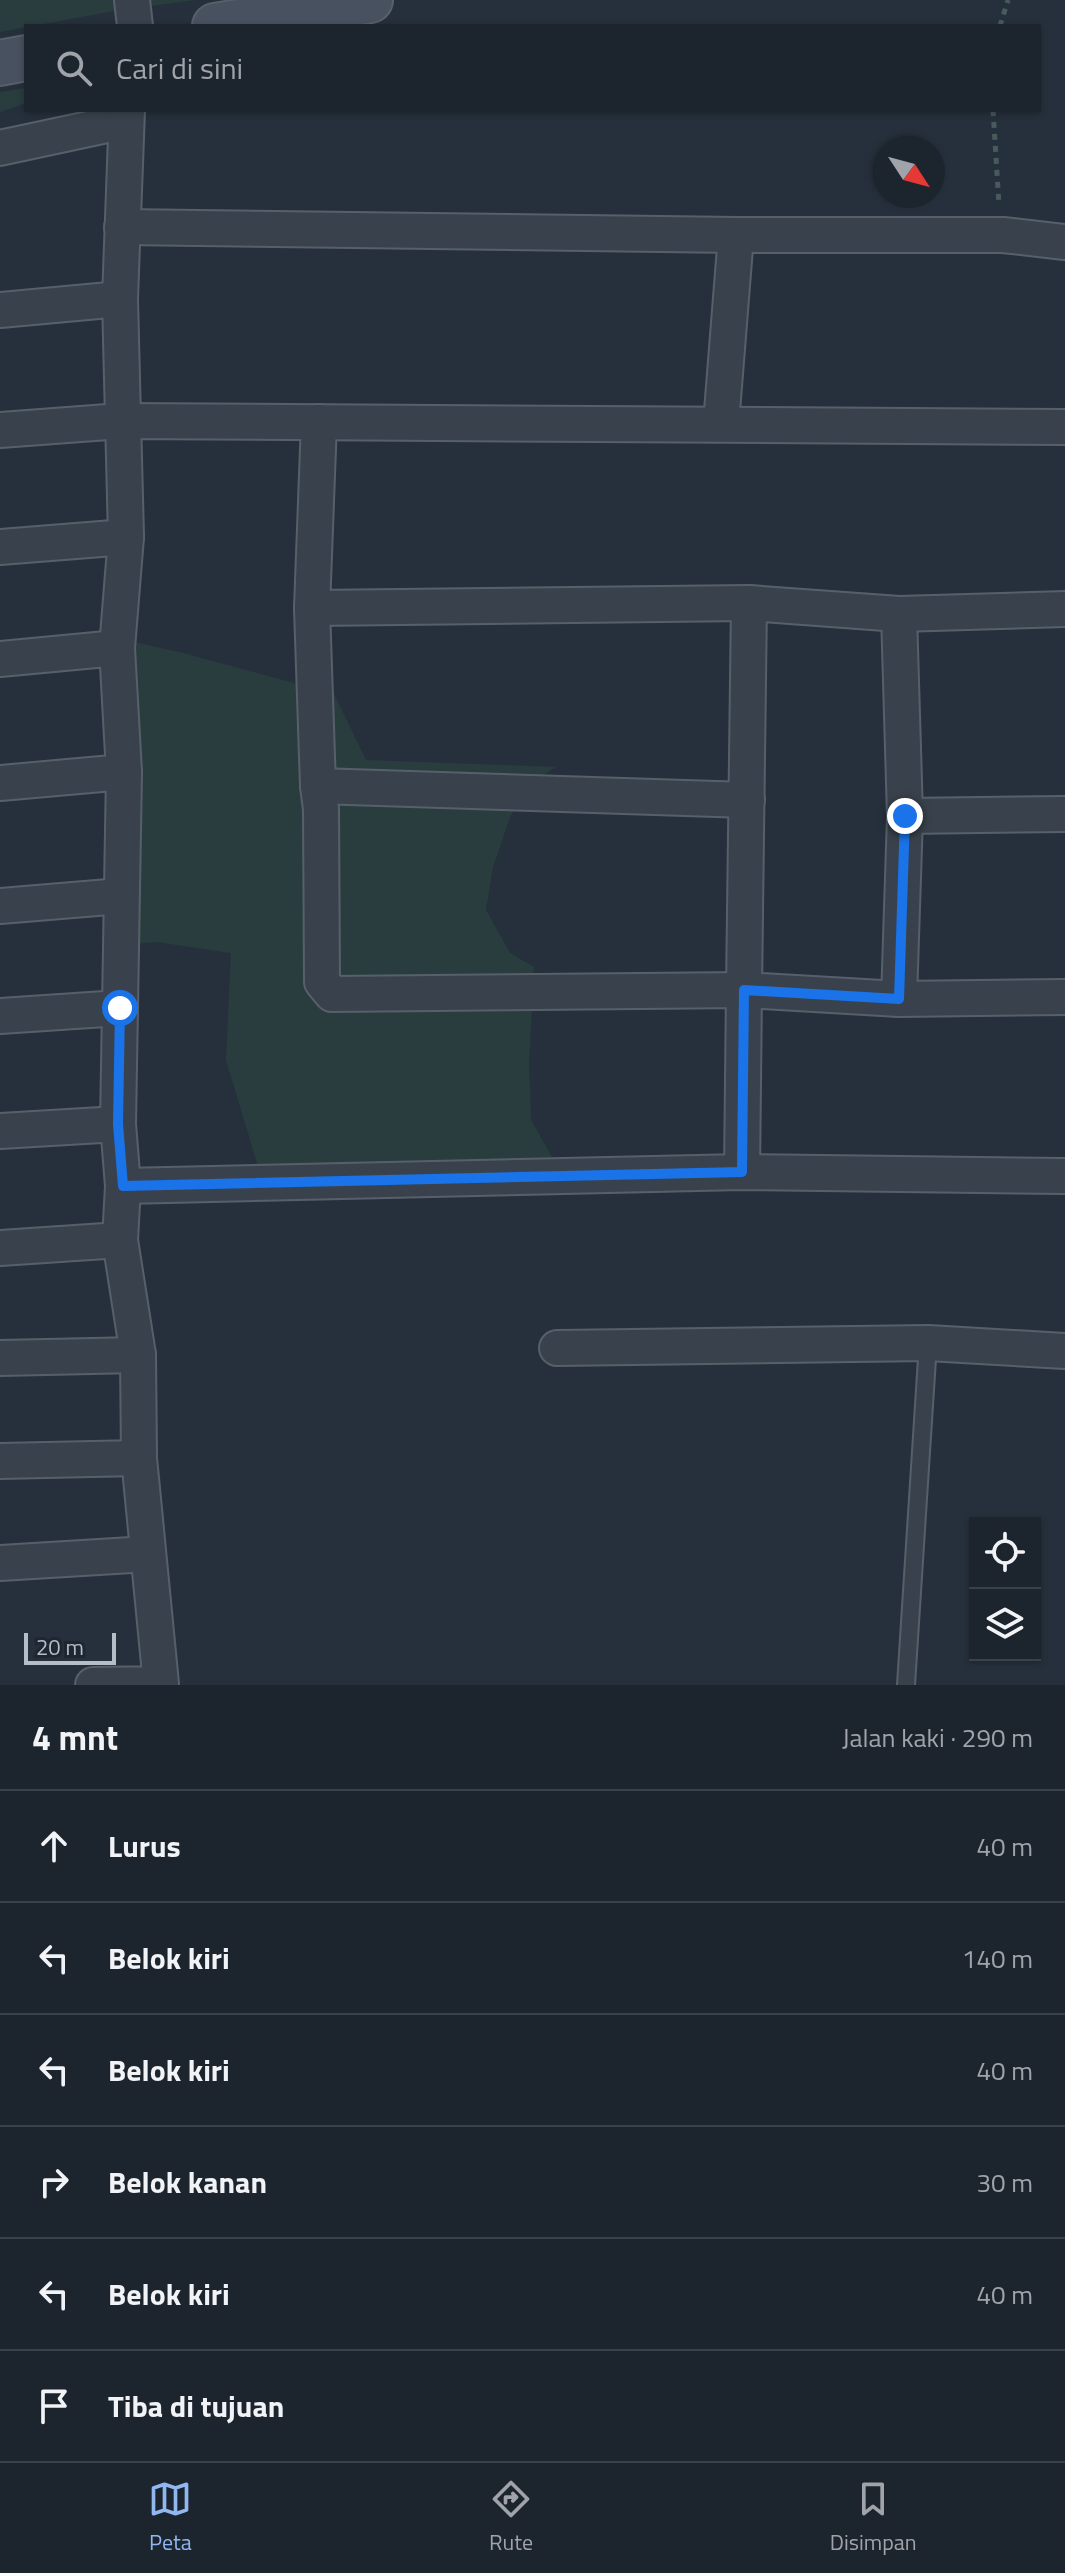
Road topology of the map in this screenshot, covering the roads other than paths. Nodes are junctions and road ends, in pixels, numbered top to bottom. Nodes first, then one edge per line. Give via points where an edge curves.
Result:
1 (132, 0) edge
2 (370, 0) edge
3 (135, 24) edge
4 (227, 24) edge
5 (24, 58) edge
6 (0, 63) edge
7 (127, 116) edge
8 (0, 148) edge
9 (122, 227) junction
10 (736, 235) junction
11 (1065, 242) edge
12 (120, 299) junction
13 (0, 310) edge
14 (121, 421) junction
15 (319, 422) junction
16 (721, 424) junction
17 (1065, 427) edge
18 (0, 430) edge
19 (126, 537) junction
20 (0, 547) edge
21 (749, 603) junction
22 (312, 608) junction
23 (1065, 609) edge
24 (899, 614) junction
25 (117, 648) junction
26 (0, 659) edge
27 (124, 772) junction
28 (0, 783) edge
29 (318, 786) junction
30 (747, 800) junction
31 (1065, 814) edge
32 (905, 816) junction
33 (121, 896) junction
34 (0, 906) edge
35 (744, 990) junction
36 (1065, 997) edge
37 (899, 999) junction
38 (120, 1008) junction
39 (0, 1016) edge
40 (118, 1124) junction
41 (0, 1131) edge
42 (742, 1172) junction
43 (1065, 1176) edge
44 (123, 1186) junction
45 (120, 1240) junction
46 (0, 1248) edge
47 (928, 1343) junction
48 (557, 1348) dead end
49 (1065, 1351) edge
50 (138, 1355) junction
51 (0, 1358) edge
52 (139, 1458) junction
53 (0, 1461) edge
54 (148, 1554) junction
55 (0, 1563) edge
56 (161, 1684) edge
57 (93, 1685) edge
58 (906, 1685) edge

1 - 3 street
2 - 4 main road
5 - 6 main road
7 - 8 street
7 - 9 street
9 - 10 street
9 - 12 street
10 - 11 street via 1003,235
10 - 16 street
12 - 13 street
12 - 14 street
14 - 15 street
14 - 18 street
14 - 19 street
15 - 16 street
15 - 22 street
16 - 17 street
19 - 20 street
19 - 25 street
21 - 22 street
21 - 24 street
21 - 30 street
22 - 29 street
23 - 24 street
24 - 32 street
25 - 26 street
25 - 27 street
27 - 28 street
27 - 33 street
29 - 30 street
29 - 35 street via 322,982 332,994
30 - 35 street
31 - 32 street
32 - 37 street
33 - 34 street
33 - 38 street
35 - 37 street
35 - 42 street
36 - 37 street
38 - 39 street
38 - 40 street
40 - 41 street
40 - 44 street
42 - 43 street
42 - 44 street
44 - 45 street
45 - 46 street
45 - 50 street
47 - 48 street
47 - 49 street
47 - 58 lane
50 - 51 street
50 - 52 street
52 - 53 street
52 - 54 street
54 - 55 street
54 - 56 street
56 - 57 street

